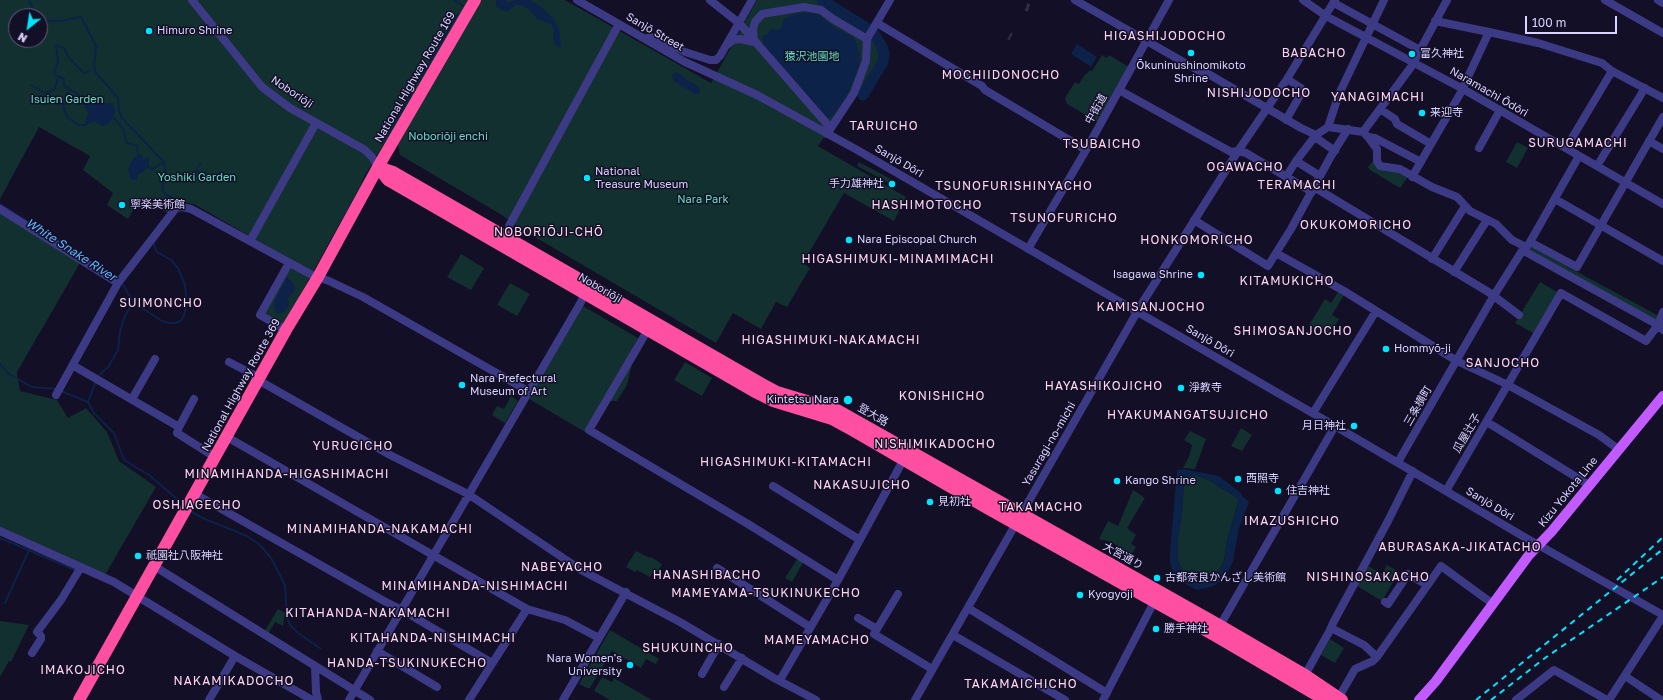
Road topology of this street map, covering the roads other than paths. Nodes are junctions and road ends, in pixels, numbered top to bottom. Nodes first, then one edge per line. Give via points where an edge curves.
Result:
1 (192, 0) edge
2 (475, 0) edge
3 (577, 0) edge
4 (710, 0) edge
5 (752, 0) edge
6 (890, 0) edge
7 (1075, 0) edge
8 (1169, 0) edge
9 (1303, 0) edge
10 (1384, 0) edge
11 (1447, 0) edge
12 (1605, 0) edge
13 (1658, 0) edge
14 (1334, 1) edge
15 (1663, 3) edge
16 (762, 14) junction
17 (1326, 16) junction
18 (742, 20) junction
19 (1436, 21) junction
20 (619, 24) junction
21 (1372, 24) junction
22 (875, 26) junction
23 (1489, 32) junction
24 (1663, 33) edge
25 (1366, 37) junction
26 (868, 38) junction
27 (646, 39) junction
28 (1147, 40) junction
29 (754, 42) junction
30 (727, 45) junction
31 (1420, 50) junction
32 (1414, 62) junction
33 (1612, 70) junction
34 (724, 79) joint
35 (1287, 79) junction
36 (1645, 88) junction
37 (1462, 89) junction
38 (1119, 90) junction
39 (1663, 98) edge
40 (1267, 109) junction
41 (1380, 109) junction
42 (1500, 110) junction
43 (1663, 117) edge
44 (1286, 120) junction
45 (316, 123) junction
46 (1328, 128) junction
47 (1348, 129) junction
48 (827, 134) junction
49 (1366, 135) junction
50 (1315, 136) junction
51 (1649, 141) junction
52 (1431, 144) junction
53 (1479, 148) dead end
54 (1566, 148) junction
55 (1663, 149) edge
56 (1086, 150) junction
57 (1238, 151) junction
58 (1334, 151) junction
59 (1579, 156) junction
60 (1296, 161) junction
61 (1421, 162) junction
62 (1597, 166) junction
63 (378, 167) junction
64 (1320, 176) junction
65 (1286, 177) junction
66 (1412, 177) junction
67 (1626, 182) junction
68 (1313, 190) junction
69 (1555, 199) junction
70 (1663, 204) edge
71 (1465, 206) junction
72 (0, 209) edge
73 (1194, 220) junction
74 (1487, 220) junction
75 (1601, 225) junction
76 (250, 241) junction
77 (507, 243) junction
78 (1527, 247) junction
79 (1028, 249) junction
80 (1276, 253) junction
81 (1432, 259) junction
82 (1663, 261) edge
83 (289, 263) junction
84 (1454, 272) junction
85 (318, 277) junction
86 (118, 284) junction
87 (587, 289) junction
88 (1493, 297) junction
89 (1138, 311) junction
90 (1376, 311) junction
91 (1663, 312) edge
92 (1519, 315) dead end
93 (651, 326) junction
94 (1660, 328) edge
95 (286, 330) junction
96 (155, 359) dead end
97 (1457, 361) junction
98 (229, 362) dead end
99 (74, 366) junction
100 (259, 379) junction
101 (1508, 385) junction
102 (59, 391) dead end
103 (528, 391) junction
104 (1663, 396) edge
105 (132, 399) junction
106 (194, 400) dead end
107 (1313, 413) junction
108 (1487, 422) junction
109 (1335, 426) junction
110 (179, 427) junction
111 (227, 437) junction
112 (1618, 449) junction
113 (906, 455) junction
114 (215, 457) junction
115 (1398, 462) junction
116 (1413, 471) junction
117 (1590, 485) junction
118 (773, 486) dead end
119 (1446, 491) junction
120 (468, 494) junction
121 (189, 503) junction
122 (1018, 519) junction
123 (0, 531) edge
124 (860, 540) junction
125 (1539, 545) junction
126 (433, 554) junction
127 (154, 566) junction
128 (81, 567) junction
129 (717, 568) dead end
130 (838, 580) junction
131 (1427, 585) junction
132 (626, 592) junction
133 (898, 594) dead end
134 (137, 597) junction
135 (1154, 602) junction
136 (1385, 602) dead end
137 (1493, 604) junction
138 (968, 608) junction
139 (527, 609) junction
140 (402, 610) junction
141 (1663, 616) edge
142 (858, 618) dead end
143 (810, 627) junction
144 (1332, 628) junction
145 (877, 629) junction
146 (1218, 630) junction
147 (953, 635) junction
148 (599, 638) junction
149 (719, 644) junction
150 (377, 651) junction
151 (32, 653) dead end
152 (235, 656) junction
153 (1377, 657) junction
154 (742, 658) junction
155 (492, 663) junction
156 (315, 666) junction
157 (932, 669) junction
158 (702, 674) dead end
159 (1305, 675) junction
160 (1625, 676) junction
161 (780, 680) junction
162 (437, 687) dead end
163 (724, 687) dead end
164 (355, 690) junction
165 (299, 692) junction
166 (1105, 696) edge
167 (1341, 698) edge
168 (79, 700) edge
169 (209, 700) edge
170 (294, 700) edge
171 (312, 700) edge
172 (318, 700) edge
173 (349, 700) edge
174 (370, 700) edge
175 (469, 700) edge
176 (563, 700) edge
177 (816, 700) edge
178 (915, 700) edge
179 (1065, 700) edge
180 (1325, 700) edge
181 (1419, 700) edge
182 (1516, 700) edge
183 (1608, 700) edge
184 (1661, 700) edge

1 - 45 street, Noboriōji via 262,88
2 - 63 highway, National Highway Route 169
3 - 20 street, Sanjō Street
4 - 18 street
5 - 18 street
6 - 22 street
7 - 28 street
8 - 28 street, 中街道
9 - 17 street, Naramachi Ōdōri
10 - 21 street
11 - 19 street
12 - 24 street
13 - 15 street
14 - 17 street, Yasuragi-no-michi
14 - 21 street
16 - 18 street
16 - 26 street via 811,7 821,10 833,20
16 - 29 street via 755,22
17 - 25 street, Naramachi Ōdōri
17 - 35 street, Yasuragi-no-michi
18 - 29 street
18 - 30 street
19 - 23 street
19 - 31 street
20 - 27 street, Sanjō Street
20 - 77 street via 510,226
21 - 25 street
21 - 31 street
22 - 26 street
22 - 56 street via 982,86
23 - 33 street via 1538,43 1602,63
23 - 37 street
25 - 32 street, Naramachi Ōdōri
25 - 46 street via 1339,94
26 - 48 street via 867,55 854,93
27 - 30 street via 655,38 710,60 716,60
27 - 34 street, Sanjō Street via 685,62
28 - 38 street, 中街道
28 - 40 street
29 - 30 street via 740,39 733,40
29 - 48 street via 827,124
31 - 32 street
32 - 37 street, Naramachi Ōdōri
32 - 41 street
33 - 36 street
33 - 54 street
34 - 48 street, Sanjō Dōri
35 - 40 street, Yasuragi-no-michi
35 - 44 street via 1301,88 1302,92
36 - 39 street
36 - 62 street
37 - 42 street, Naramachi Ōdōri
37 - 52 street
38 - 56 street, 中街道
38 - 57 street via 1231,152
40 - 44 street
40 - 57 street, Yasuragi-no-michi
41 - 49 street
41 - 52 street via 1395,119 1397,124
42 - 53 street
42 - 54 street, Naramachi Ōdōri
43 - 51 street
44 - 50 street
45 - 63 street, Noboriōji via 365,150
45 - 76 street
46 - 47 street
46 - 50 street
47 - 49 street
47 - 58 street
48 - 79 street, Sanjō Dōri
49 - 61 street
49 - 66 street via 1377,149 1377,161 1380,166 1400,169
50 - 58 street
50 - 60 street
51 - 55 street
51 - 67 street
52 - 61 street
54 - 59 street, Naramachi Ōdōri
56 - 79 street, 中街道
57 - 65 street via 1246,153
57 - 73 street, Yasuragi-no-michi
58 - 64 street
59 - 62 street, Naramachi Ōdōri
59 - 69 street, 三条横町
60 - 64 street
60 - 65 street
61 - 66 street
62 - 67 street, Naramachi Ōdōri
63 - 77 highway, Noboriōji via 393,172
63 - 85 highway, National Highway Route 369
64 - 68 street
65 - 68 street
66 - 71 street via 1456,197
67 - 70 street, Naramachi Ōdōri
67 - 75 street
68 - 80 street
68 - 81 street
69 - 75 street
69 - 78 street, 三条横町
71 - 74 street
71 - 81 street
72 - 86 street
73 - 80 street via 1268,266
73 - 89 street, Yasuragi-no-michi
74 - 78 street via 1496,224 1512,240
74 - 84 street
75 - 78 street via 1577,267
75 - 82 street
76 - 83 street
76 - 86 street via 191,209 176,208
77 - 87 highway, Noboriōji
78 - 88 street, 三条横町
78 - 94 street
79 - 89 street, Sanjō Dōri
80 - 90 street
81 - 84 street
83 - 85 street
83 - 95 street via 260,315
84 - 88 street
85 - 95 highway, National Highway Route 369
85 - 103 street via 369,300
86 - 99 street
87 - 93 highway, Noboriōji
87 - 103 street
88 - 92 street
88 - 97 street, 三条横町
89 - 107 street, Sanjō Dōri
89 - 122 street, Yasuragi-no-michi
90 - 97 street
90 - 107 street
91 - 94 street
93 - 113 highway, Noboriōji via 759,389 773,401 832,419
93 - 130 street via 589,430
94 - 101 street, 瓜屋辻子 via 1646,342 1561,293
95 - 100 highway, National Highway Route 369
96 - 105 street
97 - 101 street
97 - 115 street, 三条横町
98 - 100 street
99 - 102 street
99 - 105 street
100 - 111 highway, National Highway Route 369
100 - 120 street via 390,455
101 - 108 street, 瓜屋辻子
101 - 112 street via 1599,435
103 - 120 street
104 - 112 main road, Kizu Yokota Line
105 - 110 street
106 - 110 street
107 - 109 street, Sanjō Dōri
108 - 117 street
108 - 119 street, 瓜屋辻子
109 - 115 street, Sanjō Dōri
109 - 146 street
110 - 114 street via 177,433
111 - 114 highway, National Highway Route 369
111 - 126 street
112 - 117 main road, Kizu Yokota Line
113 - 122 highway, 大宮通り
113 - 124 street
114 - 121 highway, National Highway Route 369
115 - 116 street, Sanjō Dōri
116 - 119 street, Sanjō Dōri
116 - 144 street
117 - 125 main road, Kizu Yokota Line
118 - 124 street
119 - 125 street, Sanjō Dōri
120 - 126 street
120 - 132 street via 581,570
121 - 127 highway, National Highway Route 369
121 - 140 street
122 - 135 highway, 大宮通り
122 - 138 street, Yasuragi-no-michi
122 - 146 highway, 大宮通り
123 - 128 street
124 - 130 street
125 - 137 main road, Kizu Yokota Line
125 - 141 street, Sanjō Dōri
126 - 139 street
126 - 140 street
127 - 134 highway, National Highway Route 369
127 - 156 street
128 - 134 street via 114,582
128 - 151 street via 37,632 41,639
129 - 143 street
130 - 143 street
131 - 136 street via 1408,574 1388,604
131 - 137 street via 1440,566
131 - 153 street
132 - 148 street
132 - 149 street
133 - 145 street
134 - 152 street
134 - 168 highway, National Highway Route 369
135 - 146 highway, 大宮通り
135 - 166 street
137 - 181 main road, Kizu Yokota Line
138 - 147 street, Yasuragi-no-michi
138 - 166 street
139 - 148 street via 565,620
139 - 155 street
140 - 150 street
140 - 155 street
141 - 160 street
142 - 145 street
143 - 161 street
144 - 153 street via 1364,644
144 - 159 street
145 - 157 street via 874,634
146 - 159 highway, 大宮通り
146 - 180 highway, 大宮通り
147 - 157 street, Yasuragi-no-michi
147 - 179 street
148 - 176 street
149 - 154 street
149 - 158 street
150 - 162 street
150 - 164 street
152 - 165 street
152 - 169 street
153 - 167 street via 1355,669
154 - 161 street
154 - 163 street
155 - 175 street
156 - 164 street
156 - 172 street
157 - 178 street, Yasuragi-no-michi
159 - 167 highway, 大宮通り
160 - 183 street
160 - 184 street
161 - 177 street
164 - 173 street
164 - 174 street
165 - 170 street
165 - 171 street
182 - 183 street via 1554,670

